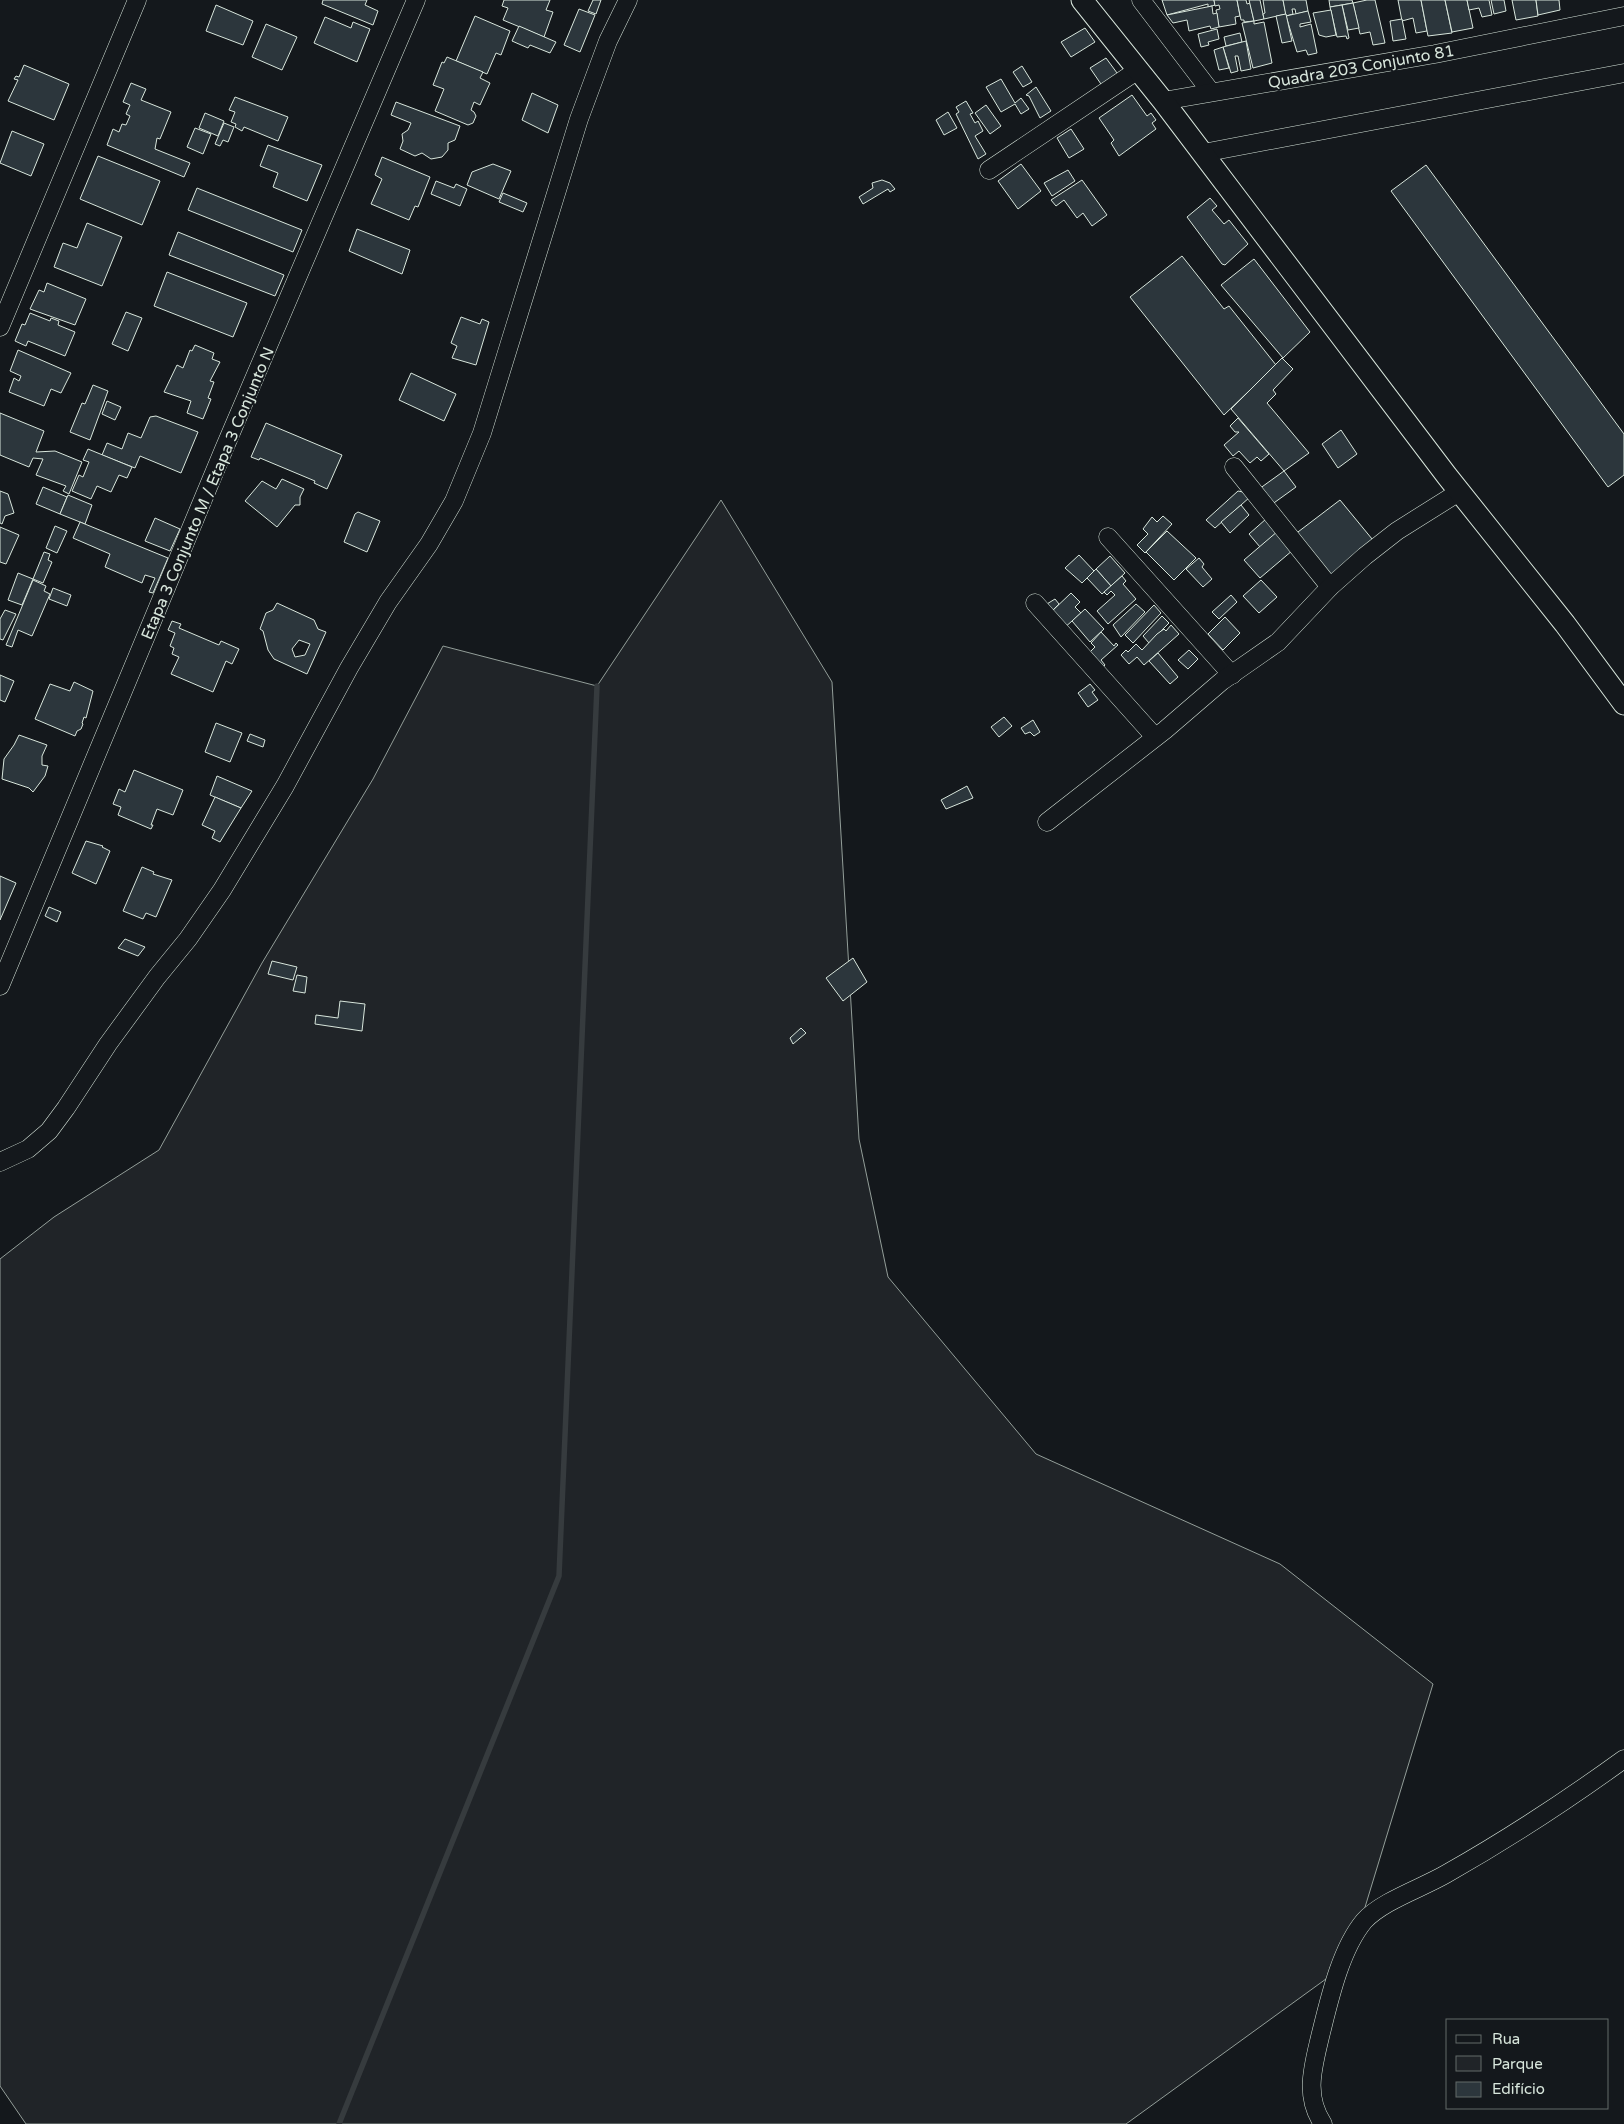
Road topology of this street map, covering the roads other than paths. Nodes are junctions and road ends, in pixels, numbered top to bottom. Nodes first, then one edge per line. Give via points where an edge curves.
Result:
1 (137, 0) edge
2 (416, 0) edge
3 (628, 0) edge
4 (1082, 0) edge
5 (1141, 0) edge
6 (1624, 16) edge
7 (1138, 70) junction
8 (1624, 73) edge
9 (1211, 92) junction
10 (1163, 101) junction
11 (1202, 152) junction
12 (989, 170) dead end
13 (0, 327) edge
14 (1234, 467) dead end
15 (1459, 492) junction
16 (1108, 537) dead end
17 (1330, 587) junction
18 (1035, 603) dead end
19 (1232, 674) junction
20 (1624, 704) edge
21 (1155, 737) junction
22 (1047, 822) dead end
23 (0, 986) edge
24 (0, 1162) edge
25 (1624, 1760) edge
26 (1323, 2124) edge

1 - 13 street
2 - 23 street, Etapa 3 Conjunto M / Etapa 3 Conjunto N via 224,448
3 - 24 street via 608,41 579,119 482,433 454,501 388,602 285,786 194,931 108,1044 49,1131 28,1149
4 - 7 street
5 - 9 street
6 - 9 street, Quadra 203 Conjunto 81 via 1435,54
7 - 10 street
7 - 12 street
8 - 11 street
9 - 10 street, Quadra 203 Conjunto 81
10 - 11 street
11 - 15 street
14 - 17 street
15 - 17 street via 1397,531
15 - 20 street via 1565,624
16 - 19 street
17 - 19 street via 1287,634
18 - 21 street
19 - 21 street
21 - 22 street
25 - 26 street via 1516,1834 1366,1919 1348,1947 1315,2058 1310,2082 1312,2100

